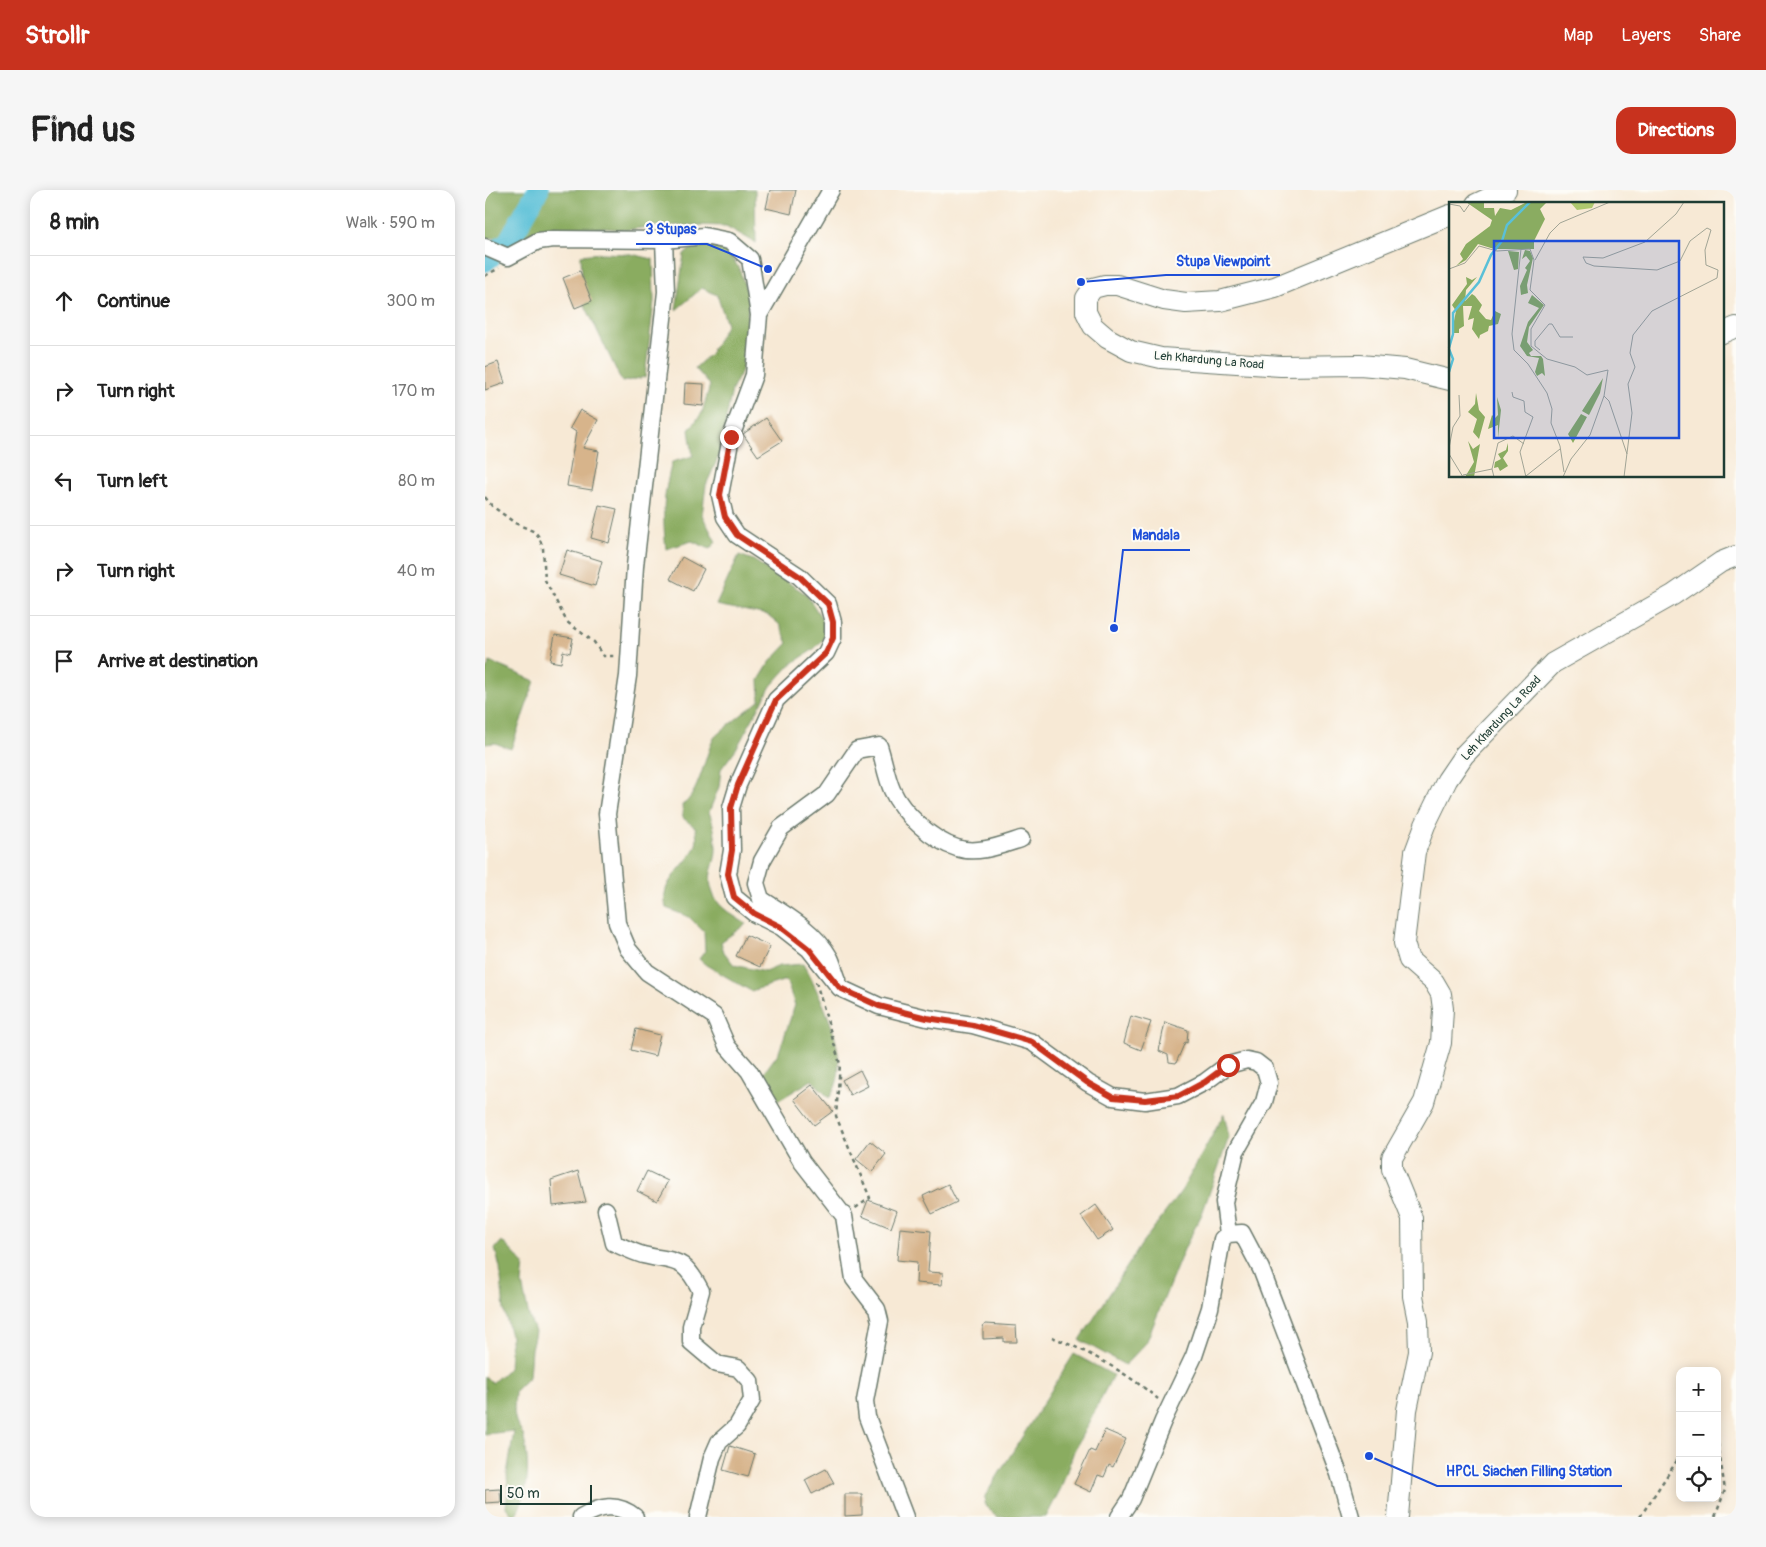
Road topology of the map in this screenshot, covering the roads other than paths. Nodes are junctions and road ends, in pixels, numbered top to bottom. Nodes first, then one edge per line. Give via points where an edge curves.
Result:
1 (831, 190) edge
2 (1506, 190) edge
3 (1480, 202) edge
4 (1449, 215) edge
5 (664, 240) junction
6 (492, 249) edge
7 (759, 315) junction
8 (1736, 327) edge
9 (1723, 333) edge
10 (1449, 380) edge
11 (1736, 556) edge
12 (1021, 839) dead end
13 (840, 988) junction
14 (606, 1210) dead end
15 (1228, 1234) junction
16 (581, 1517) edge
17 (635, 1517) edge
18 (698, 1517) edge
19 (905, 1517) edge
20 (1119, 1517) edge
21 (1351, 1517) edge
22 (1398, 1517) edge

1 - 7 street
2 - 3 main road
4 - 10 main road, Leh Khardung La Road via 1275,287 1220,302 1163,300 1117,285 1105,285 1093,288 1086,298 1086,312 1093,326 1107,338 1131,351 1161,358 1281,366 1369,366 1405,369
5 - 6 street via 554,239 538,241 508,257
5 - 7 street via 704,236 729,241 750,259
5 - 19 street via 666,292 635,566 629,656 607,814 617,923 629,949 647,972 714,1016 727,1046 749,1071 802,1162 844,1216 853,1279 877,1309 880,1321 865,1401 867,1417
7 - 13 street via 754,374 731,437 720,495 725,517 737,535 799,576 828,604 833,638 826,653 776,700 756,742 731,808 732,850 728,874 734,897 809,949
8 - 9 main road
11 - 22 main road, Leh Khardung La Road via 1553,663 1464,755 1447,780 1415,852 1404,943 1409,960 1434,982 1441,994 1443,1009 1441,1042 1425,1102 1392,1158 1392,1170 1412,1218 1413,1296 1419,1352 1407,1410
12 - 13 street via 989,849 958,849 931,835 913,820 893,792 879,746 857,750 827,794 781,828 762,861 756,883 761,899 812,936 829,958
13 - 15 street via 879,1006 973,1025 1032,1042 1113,1097 1145,1100 1179,1096 1228,1065 1247,1060 1256,1062 1265,1068 1269,1083 1264,1102 1236,1151 1224,1202
14 - 18 street via 614,1243 641,1254 678,1261 691,1271 701,1291 691,1326 691,1342 717,1364 738,1368 750,1381 752,1400 737,1426 719,1442
15 - 20 street via 1222,1239 1210,1308 1194,1356 1131,1499
15 - 21 street via 1242,1234 1261,1269 1339,1474
16 - 17 street via 611,1505

